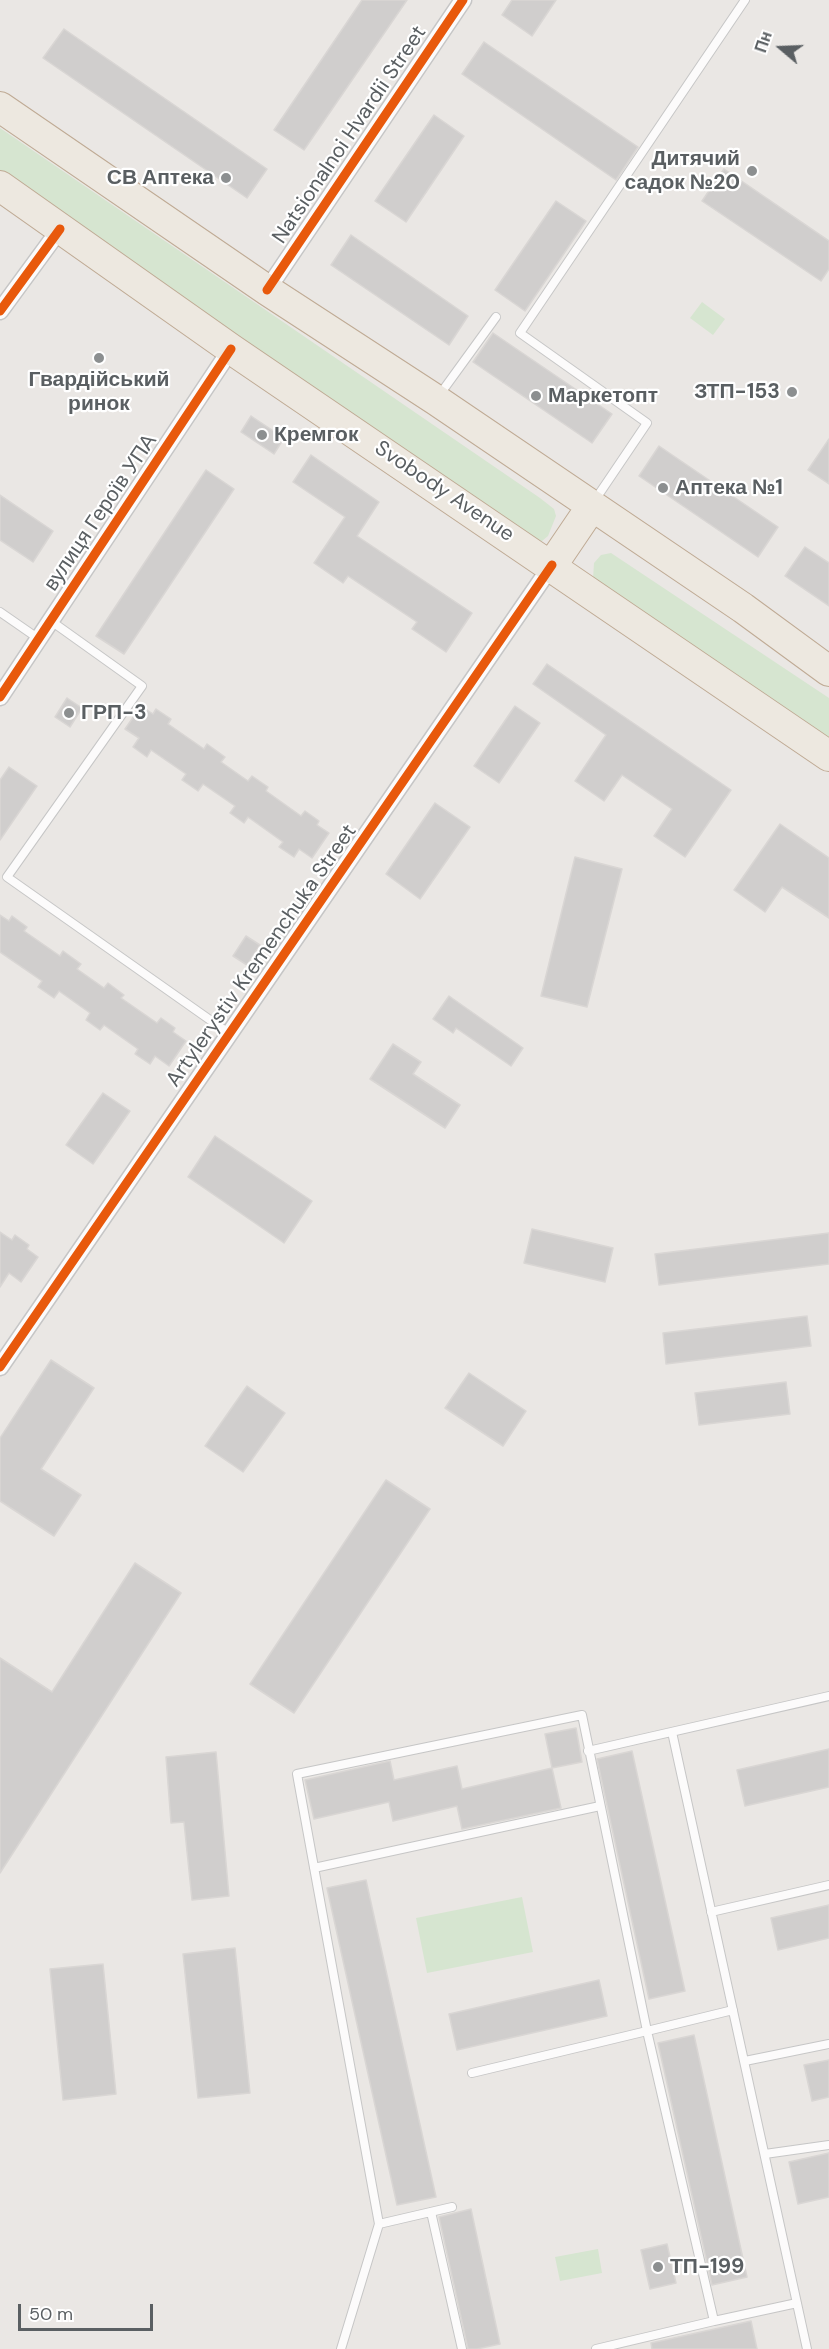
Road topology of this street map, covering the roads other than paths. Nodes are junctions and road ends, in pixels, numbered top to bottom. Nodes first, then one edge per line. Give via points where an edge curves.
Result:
1 (463, 0) edge
2 (745, 0) edge
3 (0, 107) edge
4 (0, 186) edge
5 (60, 229) junction
6 (267, 290) junction
7 (0, 311) edge
8 (496, 317) dead end
9 (231, 349) junction
10 (436, 400) junction
11 (592, 506) junction
12 (552, 565) junction
13 (0, 612) edge
14 (51, 621) junction
15 (39, 639) junction
16 (829, 671) edge
17 (0, 697) edge
18 (829, 756) edge
19 (230, 1034) junction
20 (0, 1367) edge
21 (829, 1696) edge
22 (672, 1732) junction
23 (588, 1751) junction
24 (600, 1806) junction
25 (314, 1868) junction
26 (829, 1885) edge
27 (711, 1912) junction
28 (733, 2010) junction
29 (647, 2031) junction
30 (829, 2044) edge
31 (745, 2061) junction
32 (472, 2073) dead end
33 (829, 2145) edge
34 (765, 2154) junction
35 (452, 2207) dead end
36 (431, 2212) junction
37 (379, 2224) junction
38 (797, 2302) junction
39 (714, 2321) junction
40 (341, 2349) edge
41 (462, 2349) edge
42 (596, 2349) edge
43 (807, 2349) edge

1 - 6 street, Natsionalnoi Hvardii Street
2 - 11 lane via 520,333 647,423
3 - 6 highway
4 - 5 highway, Svobody Avenue
5 - 7 street
5 - 9 highway, Svobody Avenue
6 - 10 highway
8 - 10 lane
9 - 12 highway, Svobody Avenue
9 - 14 street, вулиця Героїв УПА
10 - 11 highway
11 - 12 highway
11 - 16 highway
12 - 18 highway, Svobody Avenue
12 - 19 street, Artylerystiv Kremenchuka Street
13 - 15 lane
14 - 15 street, вулиця Героїв УПА
14 - 19 lane via 142,686 7,877
15 - 17 street, вулиця Героїв УПА
19 - 20 street, Artylerystiv Kremenchuka Street
21 - 22 lane
22 - 23 lane
22 - 27 lane
23 - 24 lane
23 - 25 lane via 582,1715 297,1774
24 - 25 lane
24 - 29 lane
25 - 37 lane
26 - 27 lane
27 - 28 lane
28 - 29 lane
28 - 31 lane
29 - 32 lane
29 - 39 lane
30 - 31 lane
31 - 34 lane
33 - 34 lane
34 - 38 lane
35 - 36 lane
36 - 37 lane
36 - 41 lane
37 - 40 lane
38 - 39 lane
38 - 43 lane
39 - 42 lane

